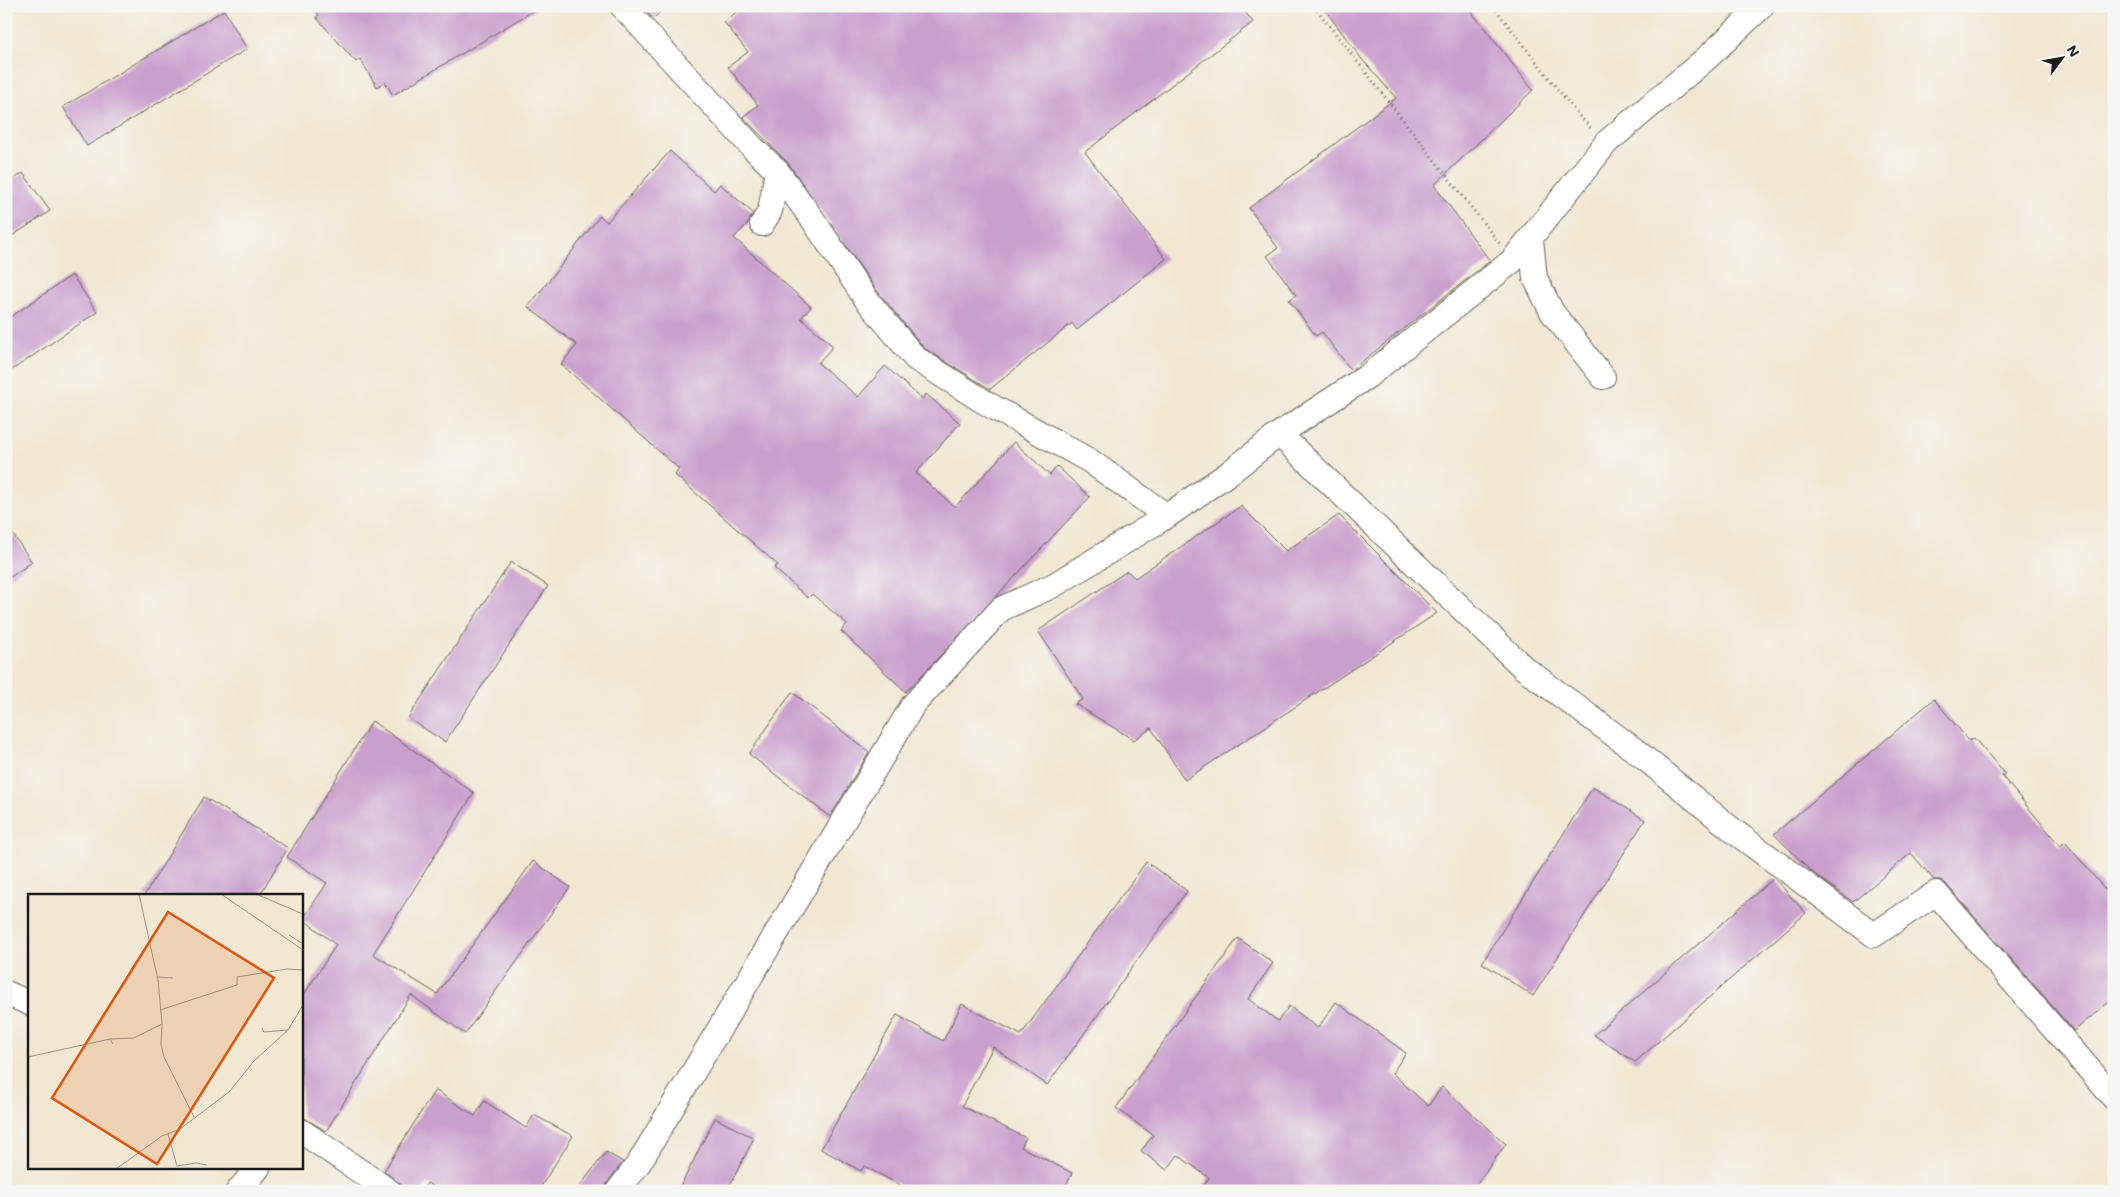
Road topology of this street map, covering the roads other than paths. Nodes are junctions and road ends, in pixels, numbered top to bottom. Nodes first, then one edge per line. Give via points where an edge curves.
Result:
1 (622, 6) edge
2 (1762, 6) edge
3 (777, 171) junction
4 (762, 224) dead end
5 (1531, 239) junction
6 (1603, 376) dead end
7 (1279, 434) junction
8 (1168, 516) junction
9 (6, 993) edge
10 (28, 1003) edge
11 (2114, 1098) edge
12 (302, 1133) edge
13 (256, 1170) edge
14 (238, 1191) edge
15 (389, 1191) edge
16 (618, 1191) edge

1 - 3 street
2 - 5 street via 1708,57 1607,142
3 - 4 street via 770,211
3 - 8 street via 866,299 915,358 986,403 1090,461
5 - 6 street via 1535,278 1552,312
5 - 7 street via 1512,261 1368,376
7 - 8 street
7 - 11 street via 1524,668 1636,750 1735,832 1874,935 1936,894
8 - 16 street via 1054,585 1001,610 913,705 639,1163
9 - 10 street
12 - 15 street
13 - 14 street

